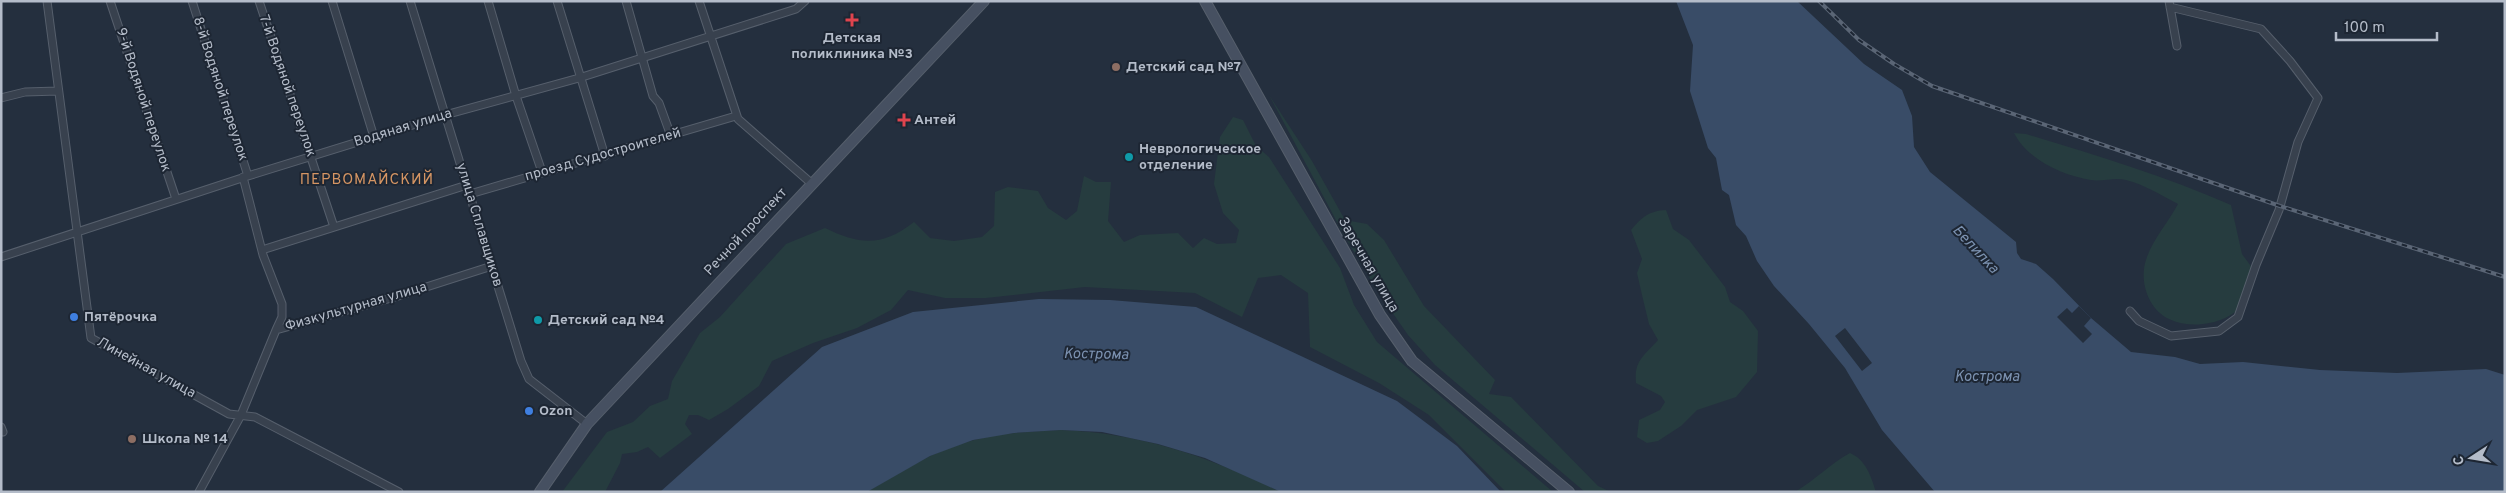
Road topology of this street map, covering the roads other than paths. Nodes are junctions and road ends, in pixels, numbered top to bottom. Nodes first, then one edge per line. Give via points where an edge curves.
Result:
1 (47, 1) edge
2 (110, 1) edge
3 (192, 1) edge
4 (259, 1) edge
5 (332, 1) edge
6 (410, 1) edge
7 (488, 1) edge
8 (557, 1) edge
9 (626, 1) edge
10 (699, 1) edge
11 (805, 1) edge
12 (984, 1) edge
13 (1205, 1) edge
14 (2170, 4) edge
15 (709, 37) junction
16 (2177, 46) dead end
17 (642, 57) junction
18 (579, 78) junction
19 (58, 91) junction
20 (516, 96) junction
21 (1, 98) edge
22 (445, 115) junction
23 (736, 116) junction
24 (671, 136) junction
25 (374, 137) junction
26 (311, 156) junction
27 (605, 156) junction
28 (542, 172) junction
29 (246, 177) junction
30 (811, 183) junction
31 (467, 184) junction
32 (470, 194) junction
33 (176, 199) junction
34 (334, 227) junction
35 (76, 234) junction
36 (262, 250) junction
37 (1, 258) edge
38 (492, 266) junction
39 (2130, 311) dead end
40 (276, 330) junction
41 (241, 415) junction
42 (587, 424) junction
43 (199, 492) edge
44 (399, 492) edge
45 (540, 492) edge
46 (1569, 492) edge

1 - 19 street, Линейная улица
2 - 33 street, 9-й Водяной переулок
3 - 29 street, 8-й Водяной переулок
4 - 26 street, 7-й Водяной переулок
5 - 25 street
6 - 22 street, улица Сплавщиков
7 - 20 street
8 - 18 street
9 - 17 street
10 - 15 street
11 - 15 street, Водяная улица via 796,9
12 - 30 street, Речной проспект
13 - 46 street, Заречная улица via 1380,315 1412,361
14 - 16 street
14 - 39 street via 2261,29 2318,98 2298,142 2279,210 2238,317 2219,331 2171,336 2138,321
15 - 17 street, Водяная улица
15 - 23 street
17 - 18 street, Водяная улица
17 - 24 street via 653,96 659,103
18 - 20 street, Водяная улица
18 - 27 street
19 - 21 street via 25,92
19 - 35 street, Линейная улица
20 - 22 street, Водяная улица
20 - 28 street
22 - 25 street, Водяная улица
22 - 31 street, улица Сплавщиков
23 - 24 street, проезд Судостроителей
23 - 30 street
24 - 27 street, проезд Судостроителей
25 - 26 street, Водяная улица
26 - 29 street, Водяная улица
26 - 34 street, 7-й Водяной переулок
27 - 28 street, проезд Судостроителей
28 - 32 street, проезд Судостроителей
29 - 33 street, Водяная улица
29 - 36 street, 8-й Водяной переулок
30 - 42 street, Речной проспект
31 - 32 street, улица Сплавщиков
31 - 34 street
32 - 38 street, улица Сплавщиков
33 - 35 street, Водяная улица
34 - 36 street
35 - 37 street, Водяная улица
35 - 41 street, Линейная улица via 91,338 229,414
36 - 40 street, 8-й Водяной переулок via 282,304 282,317
38 - 40 street, Физкультурная улица
38 - 42 street, улица Сплавщиков via 529,379
40 - 41 street, Физкультурная улица
41 - 43 street, Физкультурная улица
41 - 44 street, Линейная улица via 256,417
42 - 45 street, Речной проспект

